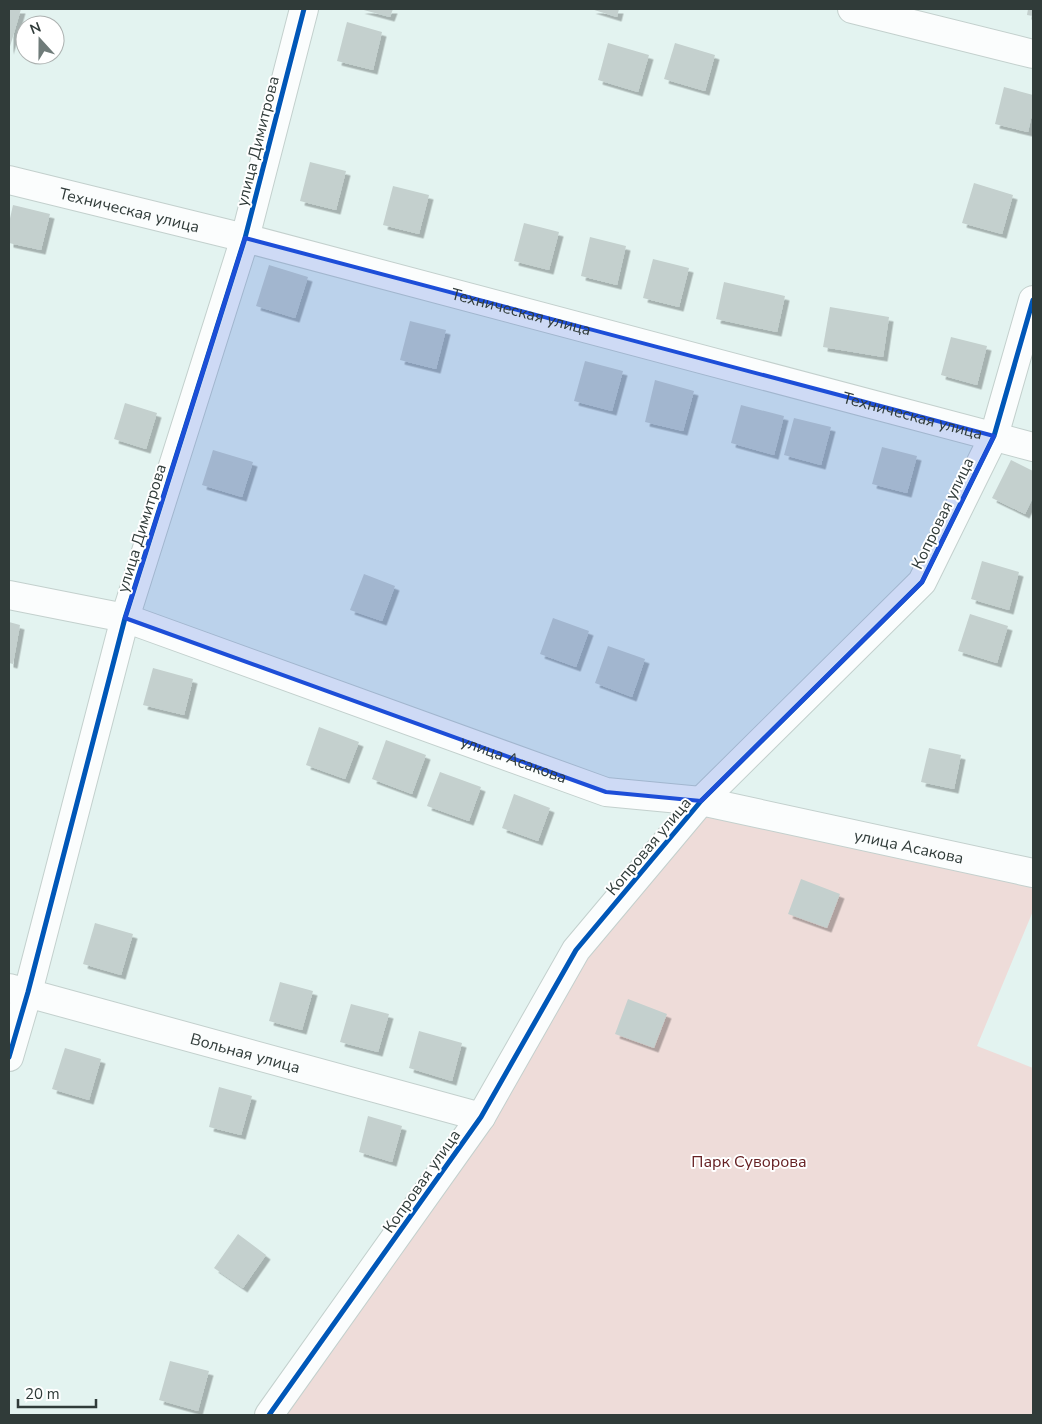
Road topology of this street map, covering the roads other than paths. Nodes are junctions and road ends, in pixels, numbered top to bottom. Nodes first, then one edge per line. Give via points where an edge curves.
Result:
1 (304, 9) edge
2 (852, 9) edge
3 (1033, 54) edge
4 (9, 180) edge
5 (245, 238) junction
6 (1033, 300) edge
7 (994, 436) junction
8 (1033, 447) edge
9 (9, 595) edge
10 (125, 618) junction
11 (701, 801) junction
12 (1033, 873) edge
13 (19, 990) edge
14 (9, 1057) edge
15 (481, 1117) junction
16 (269, 1415) edge

1 - 5 street, улица Димитрова
2 - 3 street
4 - 5 street, Техническая улица
5 - 7 street, Техническая улица
5 - 10 street, улица Димитрова
6 - 7 street, Копровая улица
7 - 8 street, Техническая улица
7 - 11 street, Копровая улица via 922,582
9 - 10 street, улица Асакова
10 - 11 street, улица Асакова via 606,792
10 - 13 street, улица Димитрова
11 - 12 street, улица Асакова
11 - 15 street, Копровая улица via 576,950
13 - 14 street, улица Димитрова
13 - 15 street, Вольная улица
15 - 16 street, Копровая улица

